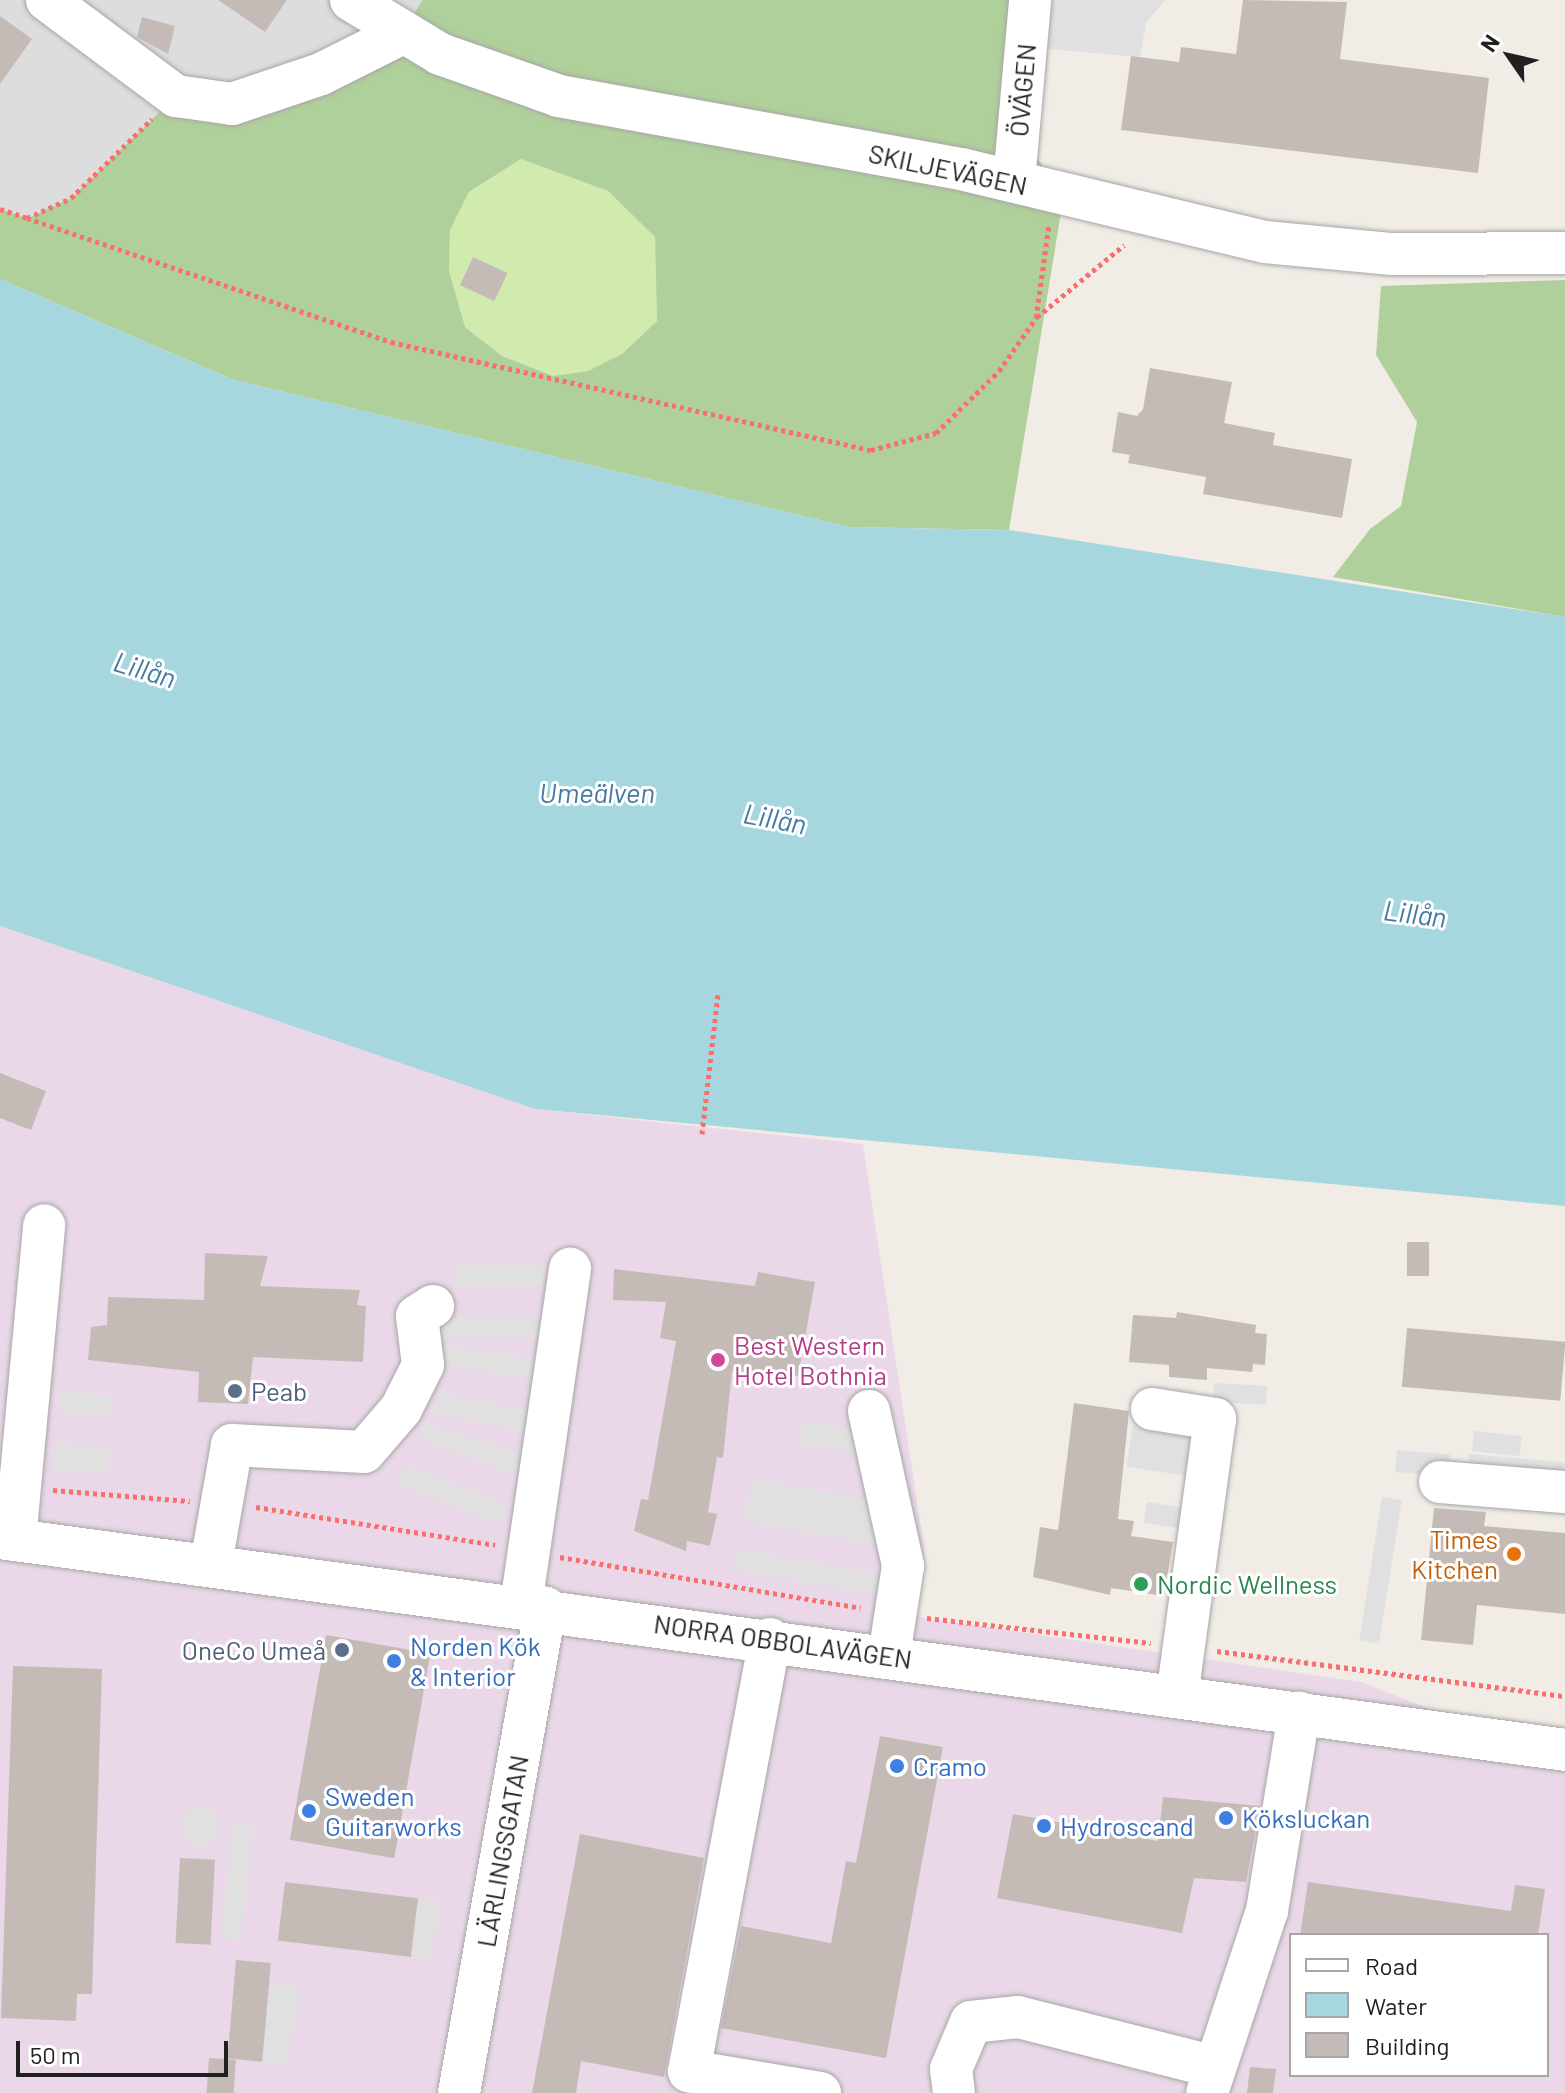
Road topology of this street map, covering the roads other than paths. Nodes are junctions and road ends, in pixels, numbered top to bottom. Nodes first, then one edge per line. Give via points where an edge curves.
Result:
1 (47, 0) edge
2 (351, 0) edge
3 (1030, 0) edge
4 (403, 33) junction
5 (1014, 181) junction
6 (1565, 253) edge
7 (44, 1225) dead end
8 (570, 1269) dead end
9 (433, 1306) dead end
10 (1152, 1409) dead end
11 (869, 1411) dead end
12 (1440, 1482) dead end
13 (1565, 1492) edge
14 (8, 1539) edge
15 (211, 1564) junction
16 (533, 1607) junction
17 (770, 1639) junction
18 (889, 1655) junction
19 (1177, 1696) junction
20 (1299, 1713) junction
21 (1565, 1750) edge
22 (1211, 2080) edge
23 (688, 2082) edge
24 (459, 2093) edge
25 (820, 2093) edge
26 (954, 2093) edge

1 - 4 street via 176,96 232,104 321,74
2 - 4 street, SKILJEVÄGEN
3 - 5 street, ÖVÄGEN
4 - 5 street, SKILJEVÄGEN via 559,96
5 - 6 street, SKILJEVÄGEN via 1171,220 1347,253
7 - 14 street via 21,1487
8 - 16 street, LÄRLINGSGATAN via 528,1551
9 - 15 street via 417,1316 423,1365 401,1409 364,1452 232,1445
10 - 19 street via 1215,1419
11 - 18 street via 903,1566
12 - 13 street
14 - 15 street, NORRA OBBOLAVÄGEN
15 - 16 street, NORRA OBBOLAVÄGEN
16 - 17 street, NORRA OBBOLAVÄGEN
16 - 24 street, LÄRLINGSGATAN
17 - 18 street, NORRA OBBOLAVÄGEN
17 - 23 street
18 - 19 street, NORRA OBBOLAVÄGEN
19 - 20 street, NORRA OBBOLAVÄGEN
20 - 21 street, NORRA OBBOLAVÄGEN
20 - 22 street via 1267,1911
22 - 26 street via 1018,2017 971,2022 951,2069
23 - 25 street

